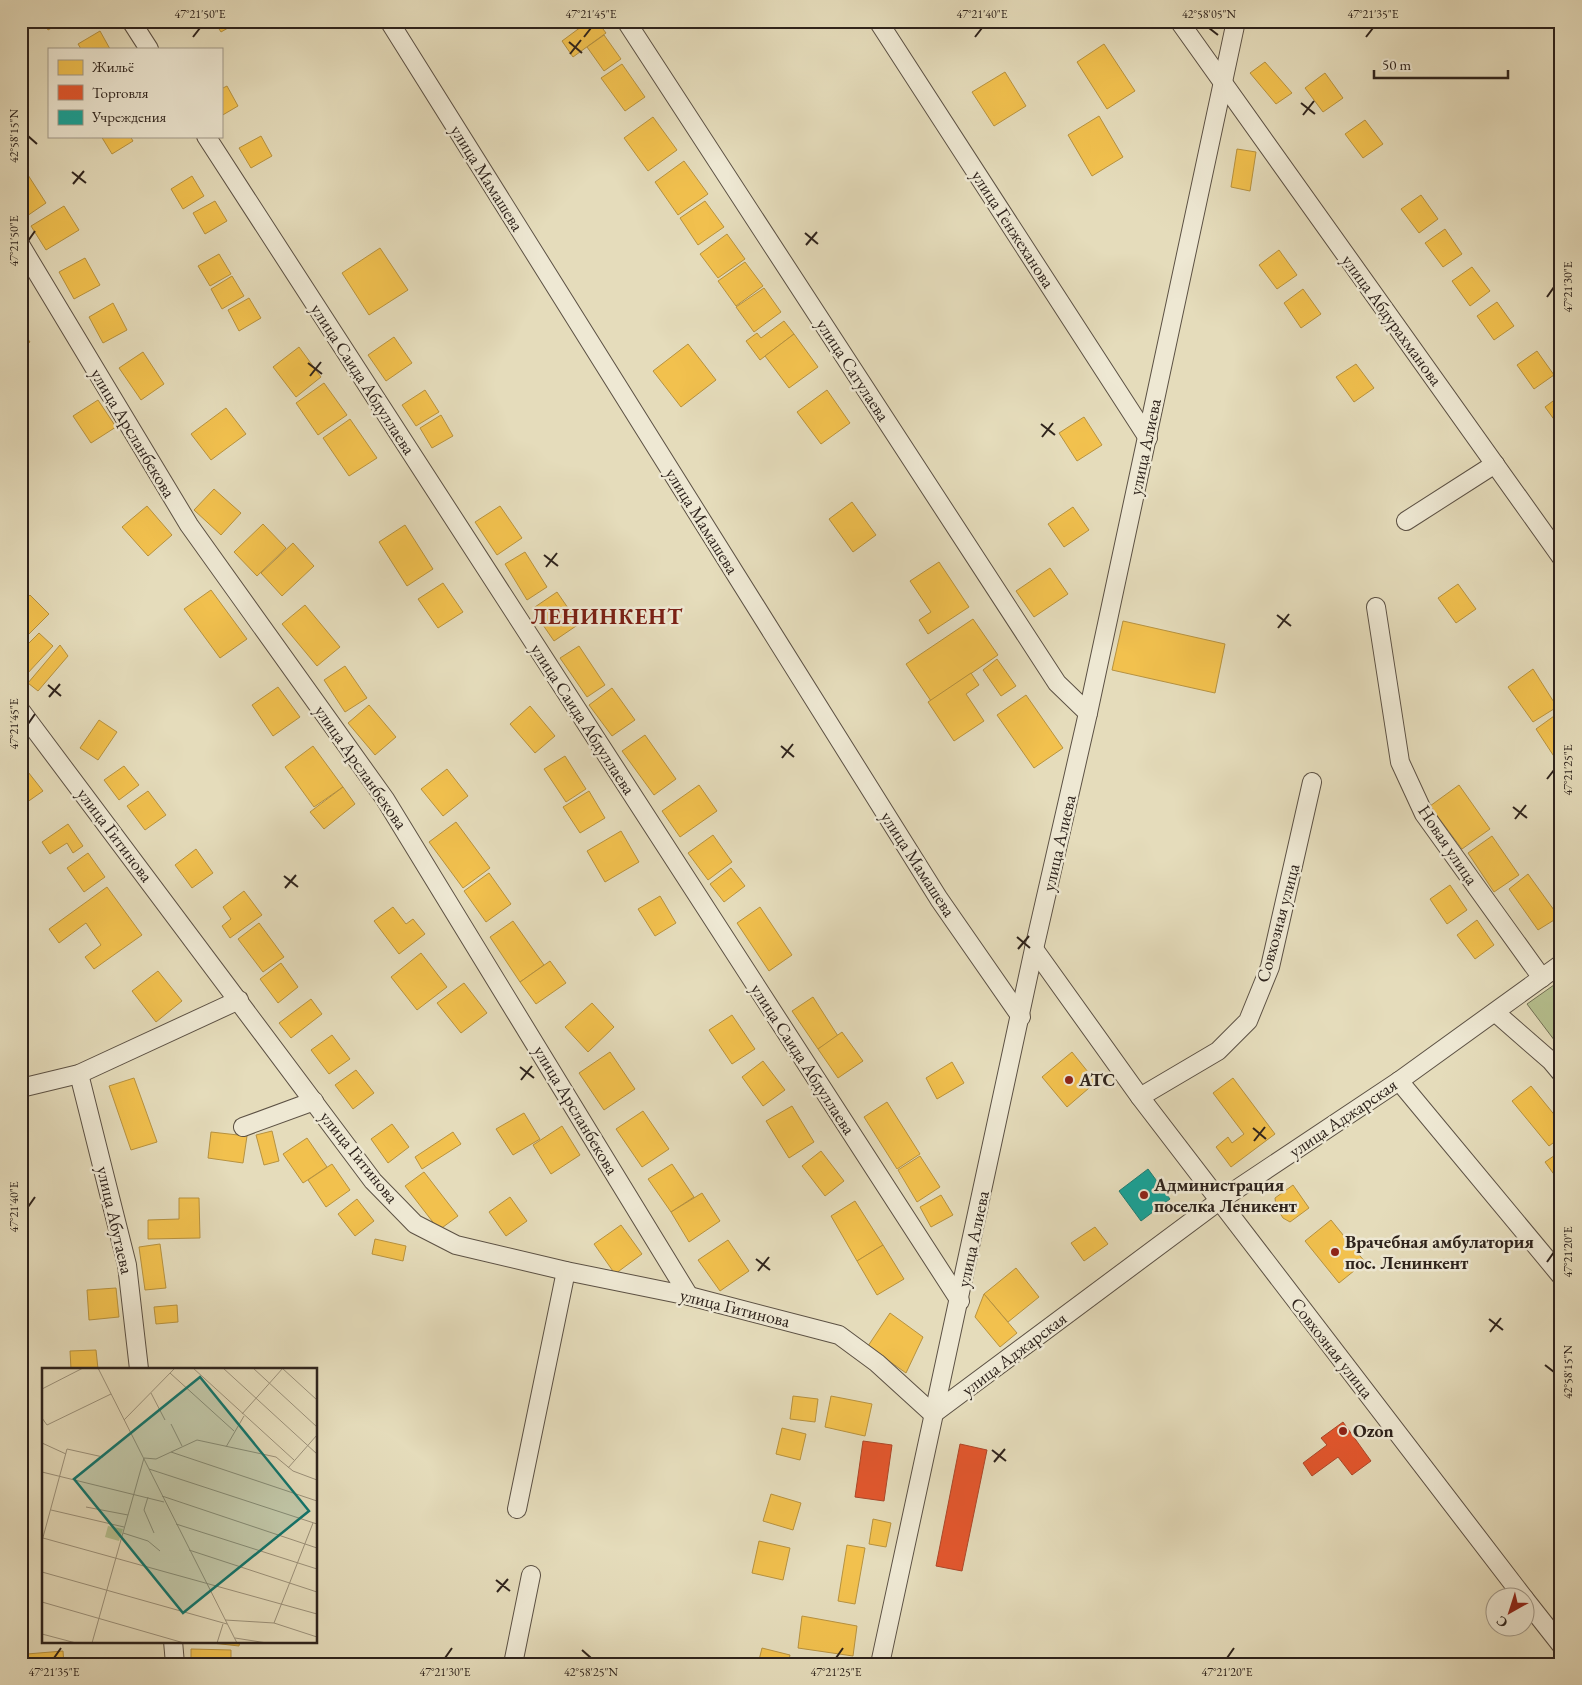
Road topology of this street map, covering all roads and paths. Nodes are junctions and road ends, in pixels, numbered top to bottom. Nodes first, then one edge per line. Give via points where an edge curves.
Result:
1 (131, 21) edge
2 (389, 21) edge
3 (626, 21) edge
4 (878, 21) edge
5 (1179, 21) edge
6 (1236, 21) edge
7 (148, 48) edge
8 (1222, 83) junction
9 (207, 138) edge
10 (21, 246) edge
11 (1148, 438) junction
12 (1495, 464) junction
13 (1406, 521) dead end
14 (1561, 558) edge
15 (1376, 607) dead end
16 (21, 711) edge
17 (1088, 713) junction
18 (1312, 782) dead end
19 (1034, 949) junction
20 (1561, 964) edge
21 (1542, 978) junction
22 (239, 1000) junction
23 (1496, 1013) junction
24 (1021, 1017) junction
25 (1561, 1073) edge
26 (80, 1074) junction
27 (1399, 1081) junction
28 (21, 1088) edge
29 (1140, 1097) junction
30 (314, 1101) junction
31 (243, 1127) dead end
32 (1219, 1201) junction
33 (566, 1271) junction
34 (1561, 1276) edge
35 (689, 1296) junction
36 (960, 1301) junction
37 (139, 1368) edge
38 (933, 1414) junction
39 (517, 1509) dead end
40 (531, 1575) dead end
41 (1516, 1588) edge
42 (1534, 1611) edge
43 (173, 1642) edge
44 (1561, 1645) edge
45 (176, 1664) edge
46 (513, 1664) edge
47 (880, 1664) edge

1 - 7 street
2 - 24 street, улица Мамашева via 939,899
3 - 17 street, улица Сатулаева via 1057,683
4 - 11 street, улица Генжеханова
5 - 8 street, улица Абдурахманова
6 - 8 street, улица Алиева
8 - 11 street, улица Алиева
8 - 12 street, улица Абдурахманова
9 - 36 street, улица Саида Абдуллаева
10 - 35 street, улица Арсланбекова via 189,525 385,799
11 - 17 street, улица Алиева
12 - 13 street
12 - 14 street, улица Абдурахманова
15 - 21 street, Новая улица via 1400,762 1424,814
16 - 22 street, улица Гитинова
17 - 19 street, улица Алиева
18 - 29 street, Совхозная улица via 1270,967 1248,1021 1218,1051
19 - 24 street, улица Алиева
19 - 29 street, Совхозная улица
20 - 21 street, улица Аджарская
21 - 23 street, улица Аджарская
22 - 26 street
22 - 30 street, улица Гитинова
23 - 25 street
23 - 27 street, улица Аджарская
24 - 36 street, улица Алиева
26 - 28 street
26 - 37 street, улица Абутаева via 127,1265
27 - 32 street, улица Аджарская
27 - 34 street
29 - 32 street, Совхозная улица
30 - 31 street
30 - 33 street, улица Гитинова via 373,1181 415,1224 456,1245
32 - 38 street, улица Аджарская
32 - 41 street, Совхозная улица
33 - 35 street, улица Гитинова
33 - 39 street
35 - 38 street, улица Гитинова via 840,1335 877,1363
36 - 38 street, улица Алиева
38 - 47 street, улица Алиева
40 - 46 street
42 - 44 street, Совхозная улица
43 - 45 street

